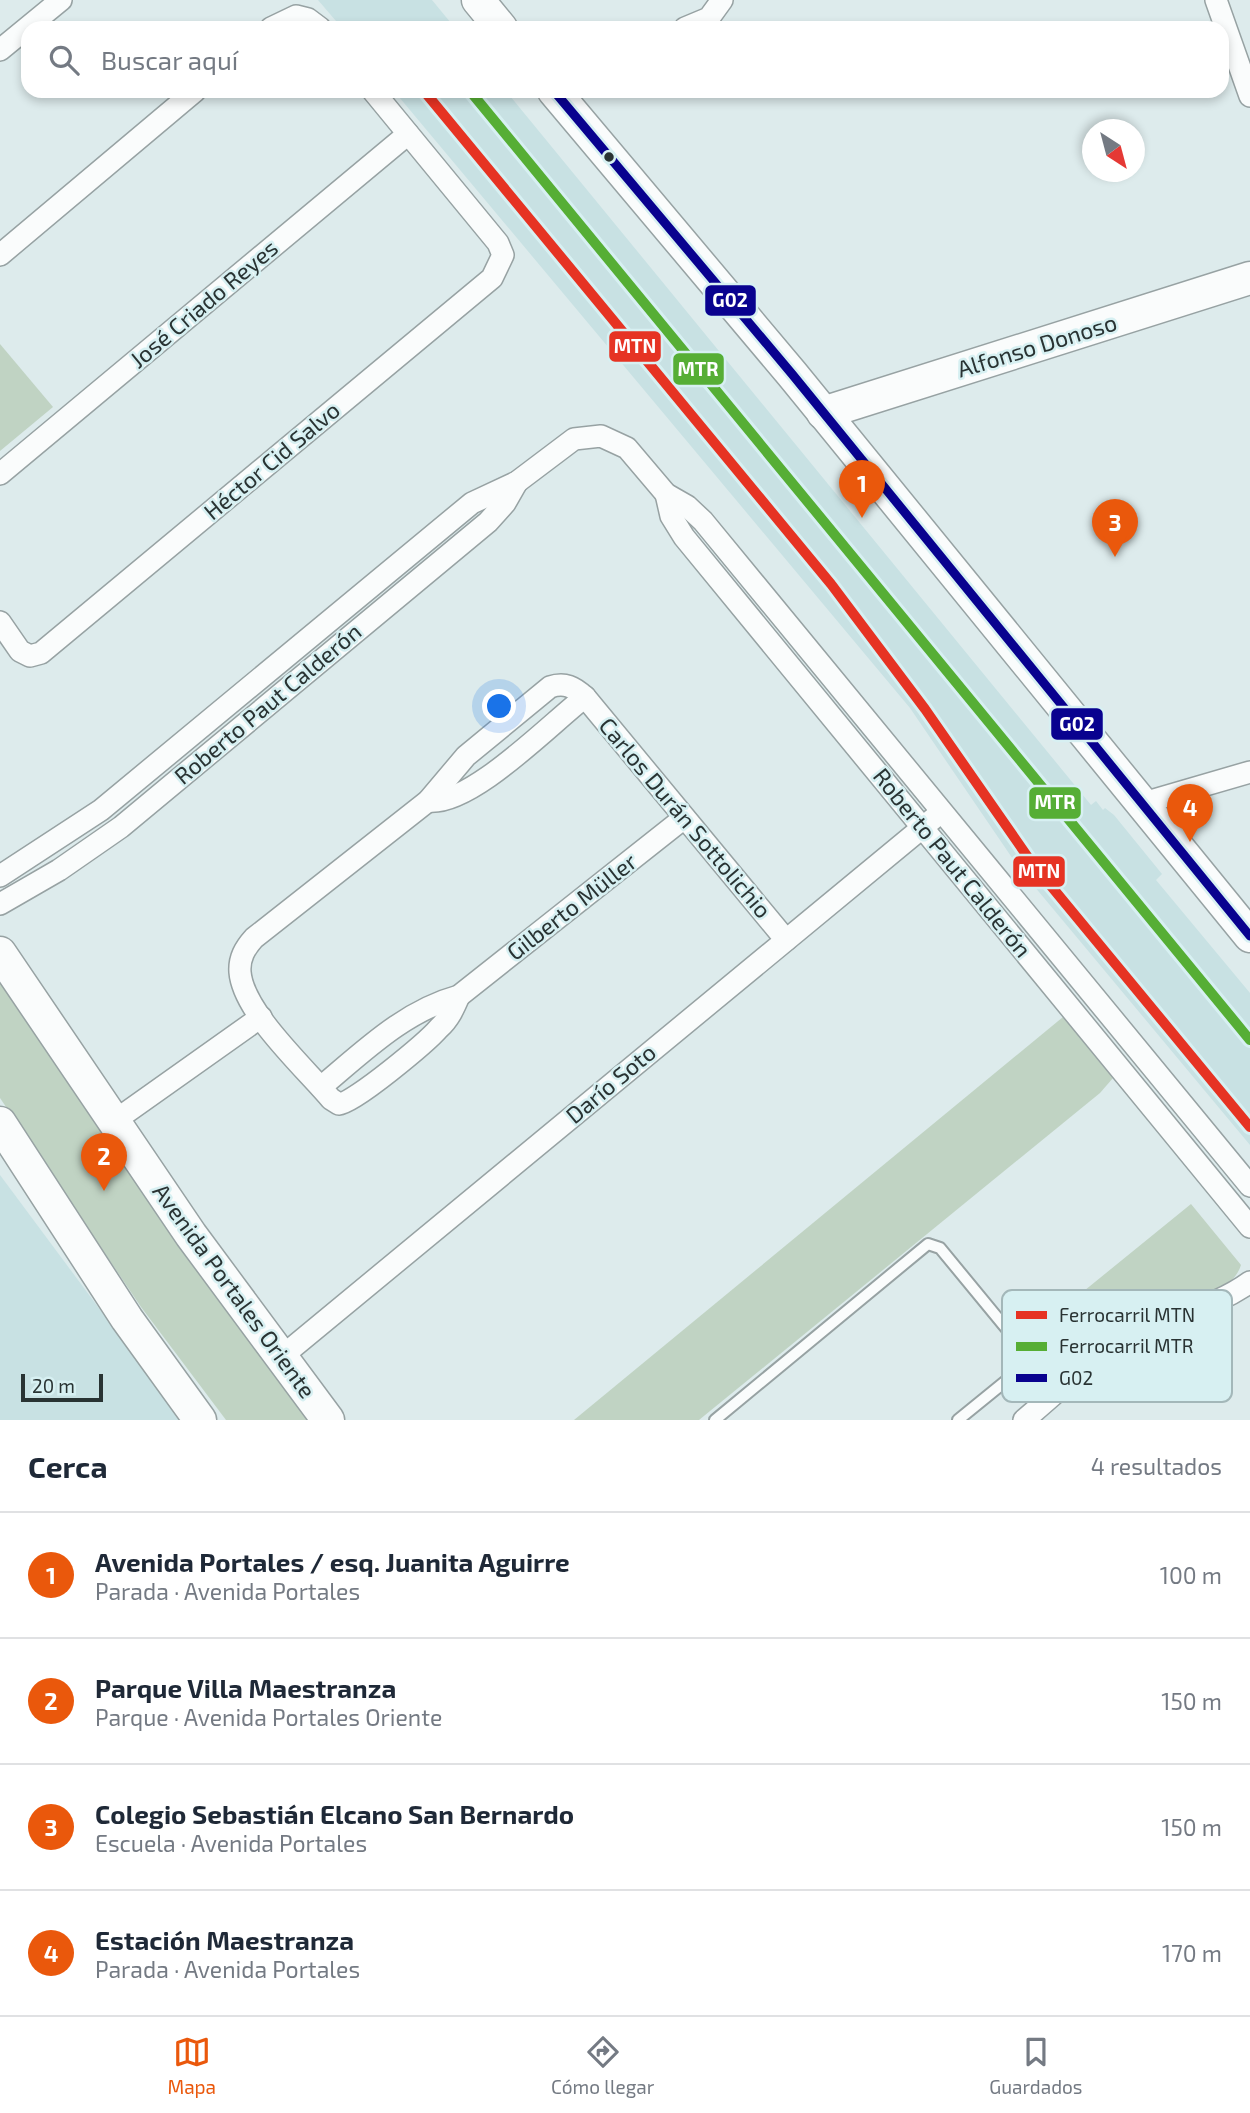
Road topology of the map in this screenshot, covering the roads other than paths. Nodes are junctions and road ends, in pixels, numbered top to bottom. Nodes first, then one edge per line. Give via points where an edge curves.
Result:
1 (61, 0) edge
2 (478, 0) edge
3 (722, 0) edge
4 (1216, 0) edge
5 (35, 21) edge
6 (286, 21) edge
7 (311, 21) edge
8 (495, 21) edge
9 (702, 21) edge
10 (1223, 21) edge
11 (21, 33) edge
12 (1229, 37) edge
13 (0, 50) edge
14 (1250, 96) edge
15 (187, 98) edge
16 (379, 98) edge
17 (560, 98) edge
18 (408, 134) junction
19 (0, 255) edge
20 (1250, 278) edge
21 (823, 413) junction
22 (0, 474) edge
23 (516, 482) junction
24 (666, 494) junction
25 (0, 622) edge
26 (585, 697) junction
27 (1250, 772) edge
28 (428, 802) junction
29 (1140, 804) junction
30 (943, 810) junction
31 (684, 818) junction
32 (922, 827) junction
33 (0, 876) edge
34 (0, 904) edge
35 (1250, 936) edge
36 (786, 940) junction
37 (0, 953) edge
38 (459, 996) junction
39 (261, 1017) junction
40 (321, 1087) junction
41 (113, 1122) junction
42 (0, 1123) edge
43 (1250, 1186) edge
44 (1250, 1227) edge
45 (1250, 1282) edge
46 (1232, 1295) edge
47 (1002, 1323) edge
48 (280, 1358) junction
49 (1002, 1384) edge
50 (1046, 1402) edge
51 (200, 1420) edge
52 (328, 1420) edge
53 (715, 1420) edge
54 (958, 1420) edge
55 (1024, 1420) edge

1 - 5 street
2 - 8 street
3 - 9 street
4 - 10 street
6 - 7 street via 296,16
11 - 13 street
12 - 14 street
15 - 19 street
16 - 18 street
17 - 21 street
18 - 22 street, José Criado Reyes
18 - 25 street, Héctor Cid Salvo via 498,243 503,255 492,278 51,646 30,656 20,650
20 - 21 street, Alfonso Donoso
21 - 29 street
23 - 24 street, Roberto Paut Calderón via 574,439 601,436 627,448
23 - 33 street, Roberto Paut Calderón via 472,503 101,810
23 - 34 street, Roberto Paut Calderón via 488,522 121,827
24 - 30 street, Roberto Paut Calderón via 703,522
24 - 32 street, Roberto Paut Calderón via 677,527
26 - 28 street via 475,784 449,799
26 - 28 street via 567,685 550,687 466,756
26 - 31 street, Carlos Durán Sottolichio
27 - 29 street
28 - 39 street, Gilberto Müller via 246,947 240,966 242,984
29 - 35 street
30 - 32 street, Darío Soto
30 - 43 street, Roberto Paut Calderón
31 - 36 street, Carlos Durán Sottolichio
31 - 38 street, Gilberto Müller
32 - 36 street, Darío Soto
32 - 44 street, Roberto Paut Calderón
36 - 48 street, Darío Soto
37 - 41 street, Avenida Portales Oriente
38 - 40 street, Gilberto Müller via 424,1008 394,1027
38 - 40 street, Gilberto Müller via 448,1018 429,1039 350,1101 339,1104
39 - 40 street, Gilberto Müller
39 - 41 street
41 - 48 street, Avenida Portales Oriente
42 - 51 street via 127,1319
45 - 46 street
47 - 53 lane via 940,1248 928,1244
48 - 52 street, Avenida Portales Oriente
49 - 54 lane
50 - 55 street

